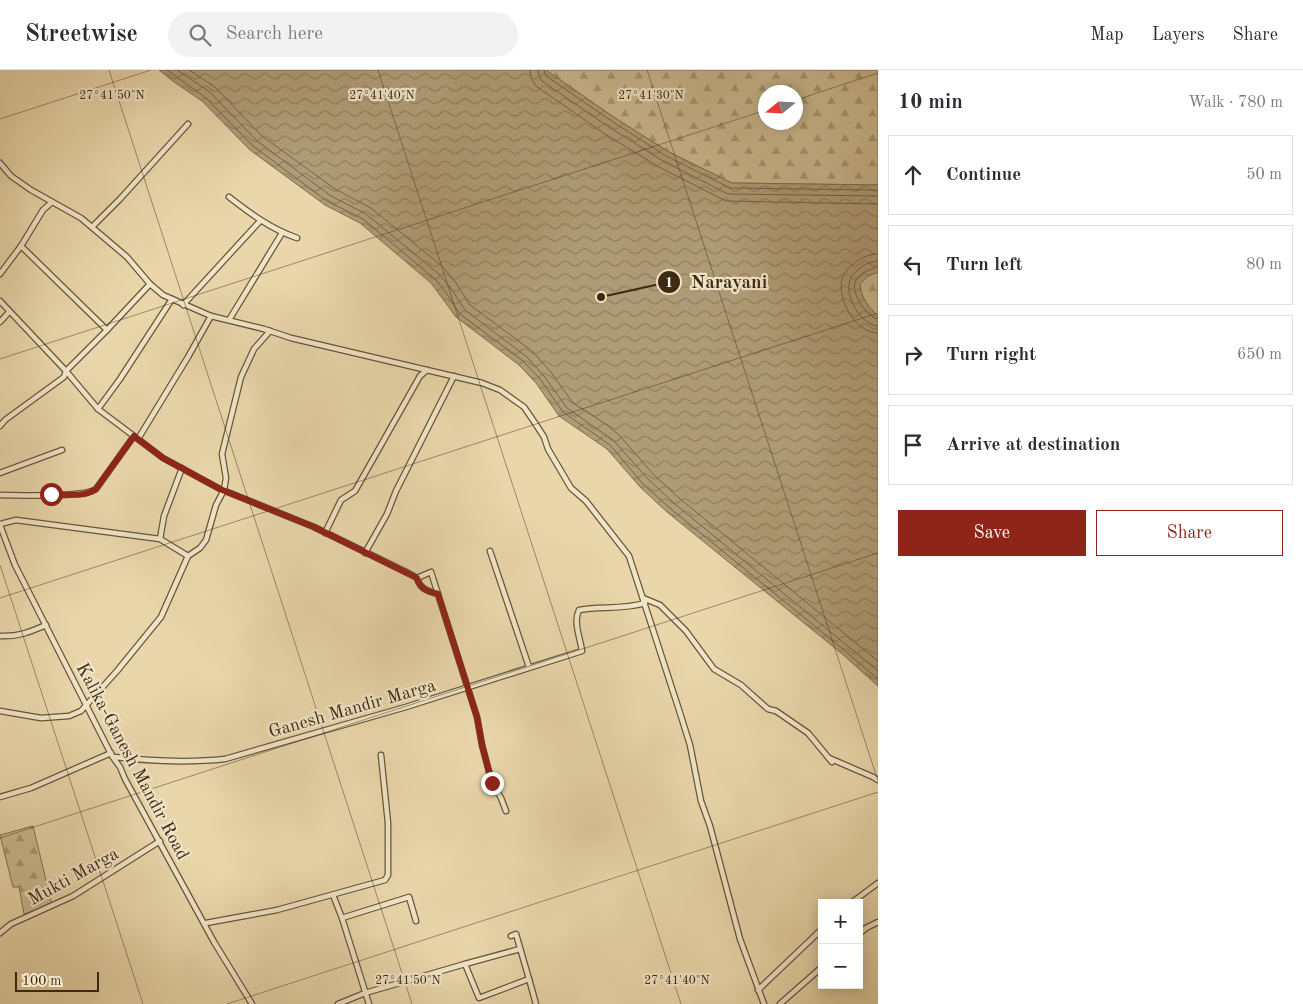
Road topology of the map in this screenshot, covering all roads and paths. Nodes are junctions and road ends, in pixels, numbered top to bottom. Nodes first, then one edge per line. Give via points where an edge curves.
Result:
1 (188, 124) dead end
2 (0, 163) edge
3 (229, 197) dead end
4 (52, 202) junction
5 (260, 221) junction
6 (92, 227) junction
7 (282, 233) junction
8 (297, 238) dead end
9 (21, 246) junction
10 (0, 274) edge
11 (150, 284) junction
12 (172, 299) junction
13 (0, 301) edge
14 (183, 305) junction
15 (9, 312) junction
16 (212, 316) junction
17 (229, 320) junction
18 (0, 322) edge
19 (107, 330) junction
20 (270, 331) junction
21 (427, 370) junction
22 (66, 371) junction
23 (454, 376) junction
24 (98, 409) junction
25 (0, 426) edge
26 (136, 438) junction
27 (62, 450) dead end
28 (182, 468) junction
29 (0, 473) edge
30 (224, 490) junction
31 (0, 495) edge
32 (0, 524) edge
33 (325, 533) junction
34 (160, 539) junction
35 (7, 542) junction
36 (0, 545) edge
37 (490, 550) dead end
38 (365, 553) junction
39 (188, 556) junction
40 (417, 578) junction
41 (438, 594) junction
42 (644, 600) junction
43 (46, 625) junction
44 (0, 636) edge
45 (529, 667) junction
46 (468, 688) junction
47 (86, 706) junction
48 (0, 710) edge
49 (112, 755) junction
50 (381, 755) dead end
51 (878, 780) edge
52 (0, 797) edge
53 (506, 812) dead end
54 (160, 841) junction
55 (878, 883) edge
56 (333, 895) junction
57 (856, 899) edge
58 (342, 918) junction
59 (416, 921) dead end
60 (878, 922) edge
61 (206, 923) junction
62 (863, 931) edge
63 (0, 933) edge
64 (818, 933) edge
65 (511, 936) dead end
66 (520, 949) junction
67 (465, 964) junction
68 (818, 971) edge
69 (529, 979) junction
70 (758, 990) junction
71 (365, 993) junction
72 (252, 1004) edge
73 (338, 1004) edge
74 (369, 1004) edge
75 (536, 1004) edge
76 (764, 1004) edge
77 (780, 1004) edge

1 - 6 street
2 - 4 street via 11,176
3 - 5 street
4 - 6 street
4 - 9 street via 43,210
5 - 7 street
5 - 14 street
6 - 11 street via 127,257
7 - 8 street
7 - 17 street
9 - 10 street
9 - 19 street
11 - 12 street
11 - 19 street
12 - 14 street
12 - 24 street
13 - 15 street
14 - 16 street
15 - 18 street
15 - 22 street
16 - 17 street
16 - 26 street
17 - 20 street
19 - 22 street
20 - 21 street
20 - 30 street via 254,348 241,377 222,454 226,478
21 - 23 street
21 - 33 street via 420,376 355,491 341,500
22 - 24 street
22 - 25 street via 64,376
23 - 38 street
23 - 42 street via 500,390 524,407 571,488 586,501 628,556
24 - 26 street
26 - 28 street
26 - 31 street via 92,492
27 - 29 street
28 - 30 street
28 - 34 street via 164,516
30 - 33 street
30 - 39 street via 206,540
32 - 34 street via 16,520
32 - 35 street, Kalika-Ganesh Mandir Road
33 - 38 street
34 - 39 street
35 - 36 street
35 - 43 street, Kalika-Ganesh Mandir Road
37 - 45 street
38 - 40 street
39 - 47 street via 161,617
40 - 41 street via 422,589
40 - 41 street via 431,572
41 - 46 street
42 - 45 street, Ganesh Mandir Marga via 624,608 579,610 576,624 582,651
42 - 51 street via 666,610 714,669 741,685 768,709 808,733 830,760
42 - 70 street via 690,745 701,801 740,939
43 - 44 street via 24,635
43 - 47 street, Kalika-Ganesh Mandir Road
45 - 46 street, Ganesh Mandir Marga
46 - 49 street, Ganesh Mandir Marga via 225,759 163,761
46 - 53 street via 492,783
47 - 48 street via 69,716 53,718
47 - 49 street, Kalika-Ganesh Mandir Road
49 - 52 street
49 - 54 street, Kalika-Ganesh Mandir Road
50 - 56 street via 388,823 388,875 385,880
54 - 61 street, Kalika-Ganesh Mandir Road
54 - 63 street, Mukti Marga via 73,896 12,924
55 - 57 street
56 - 58 street
56 - 61 street via 277,910
58 - 59 street via 409,897
58 - 71 street
60 - 62 street
61 - 72 street, Kalika-Ganesh Mandir Road
64 - 70 street
65 - 66 street via 516,934
66 - 67 street
66 - 69 street
67 - 69 street via 480,999
67 - 71 street
68 - 77 street
69 - 75 street
70 - 76 street
71 - 73 street
71 - 74 street

